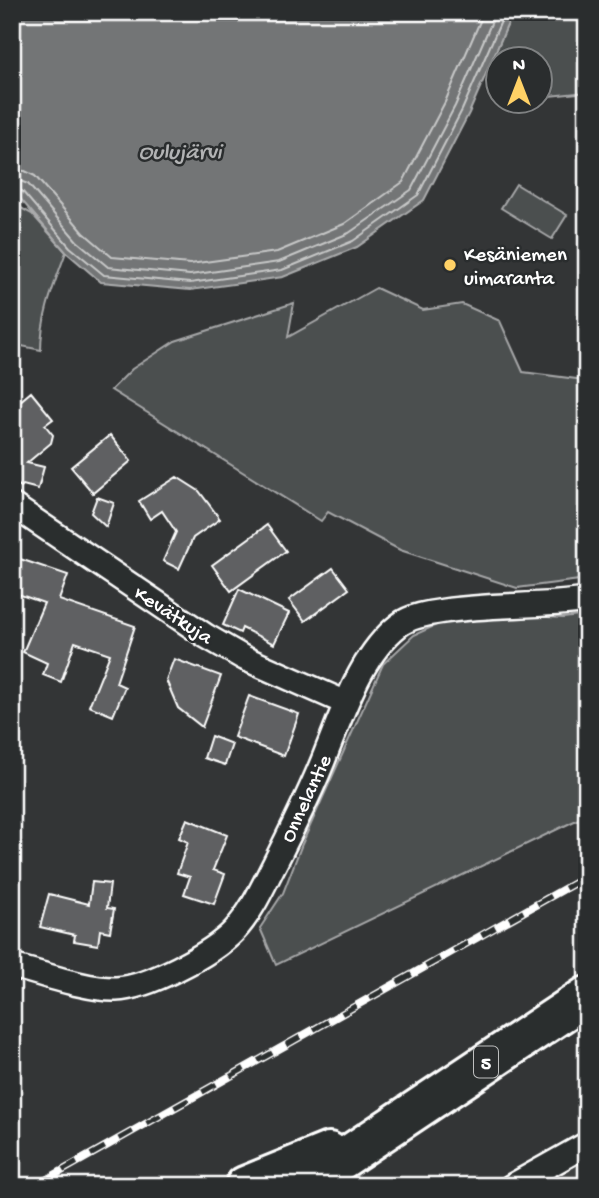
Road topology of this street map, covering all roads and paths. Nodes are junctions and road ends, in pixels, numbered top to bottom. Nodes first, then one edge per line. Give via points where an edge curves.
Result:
1 (12, 505) edge
2 (587, 600) edge
3 (346, 703) junction
4 (12, 966) edge
5 (587, 996) edge
6 (386, 1129) junction
7 (587, 1144) edge
8 (244, 1186) edge
9 (302, 1186) edge
10 (512, 1186) edge

1 - 3 street, Kevätkuja via 225,647
2 - 3 street, Onnelantie via 478,606 425,614 401,623 376,647
3 - 4 street, Onnelantie via 311,793 252,907 233,933 164,975 116,989
5 - 6 highway, 5
6 - 8 highway
6 - 9 highway, 5
7 - 10 street

